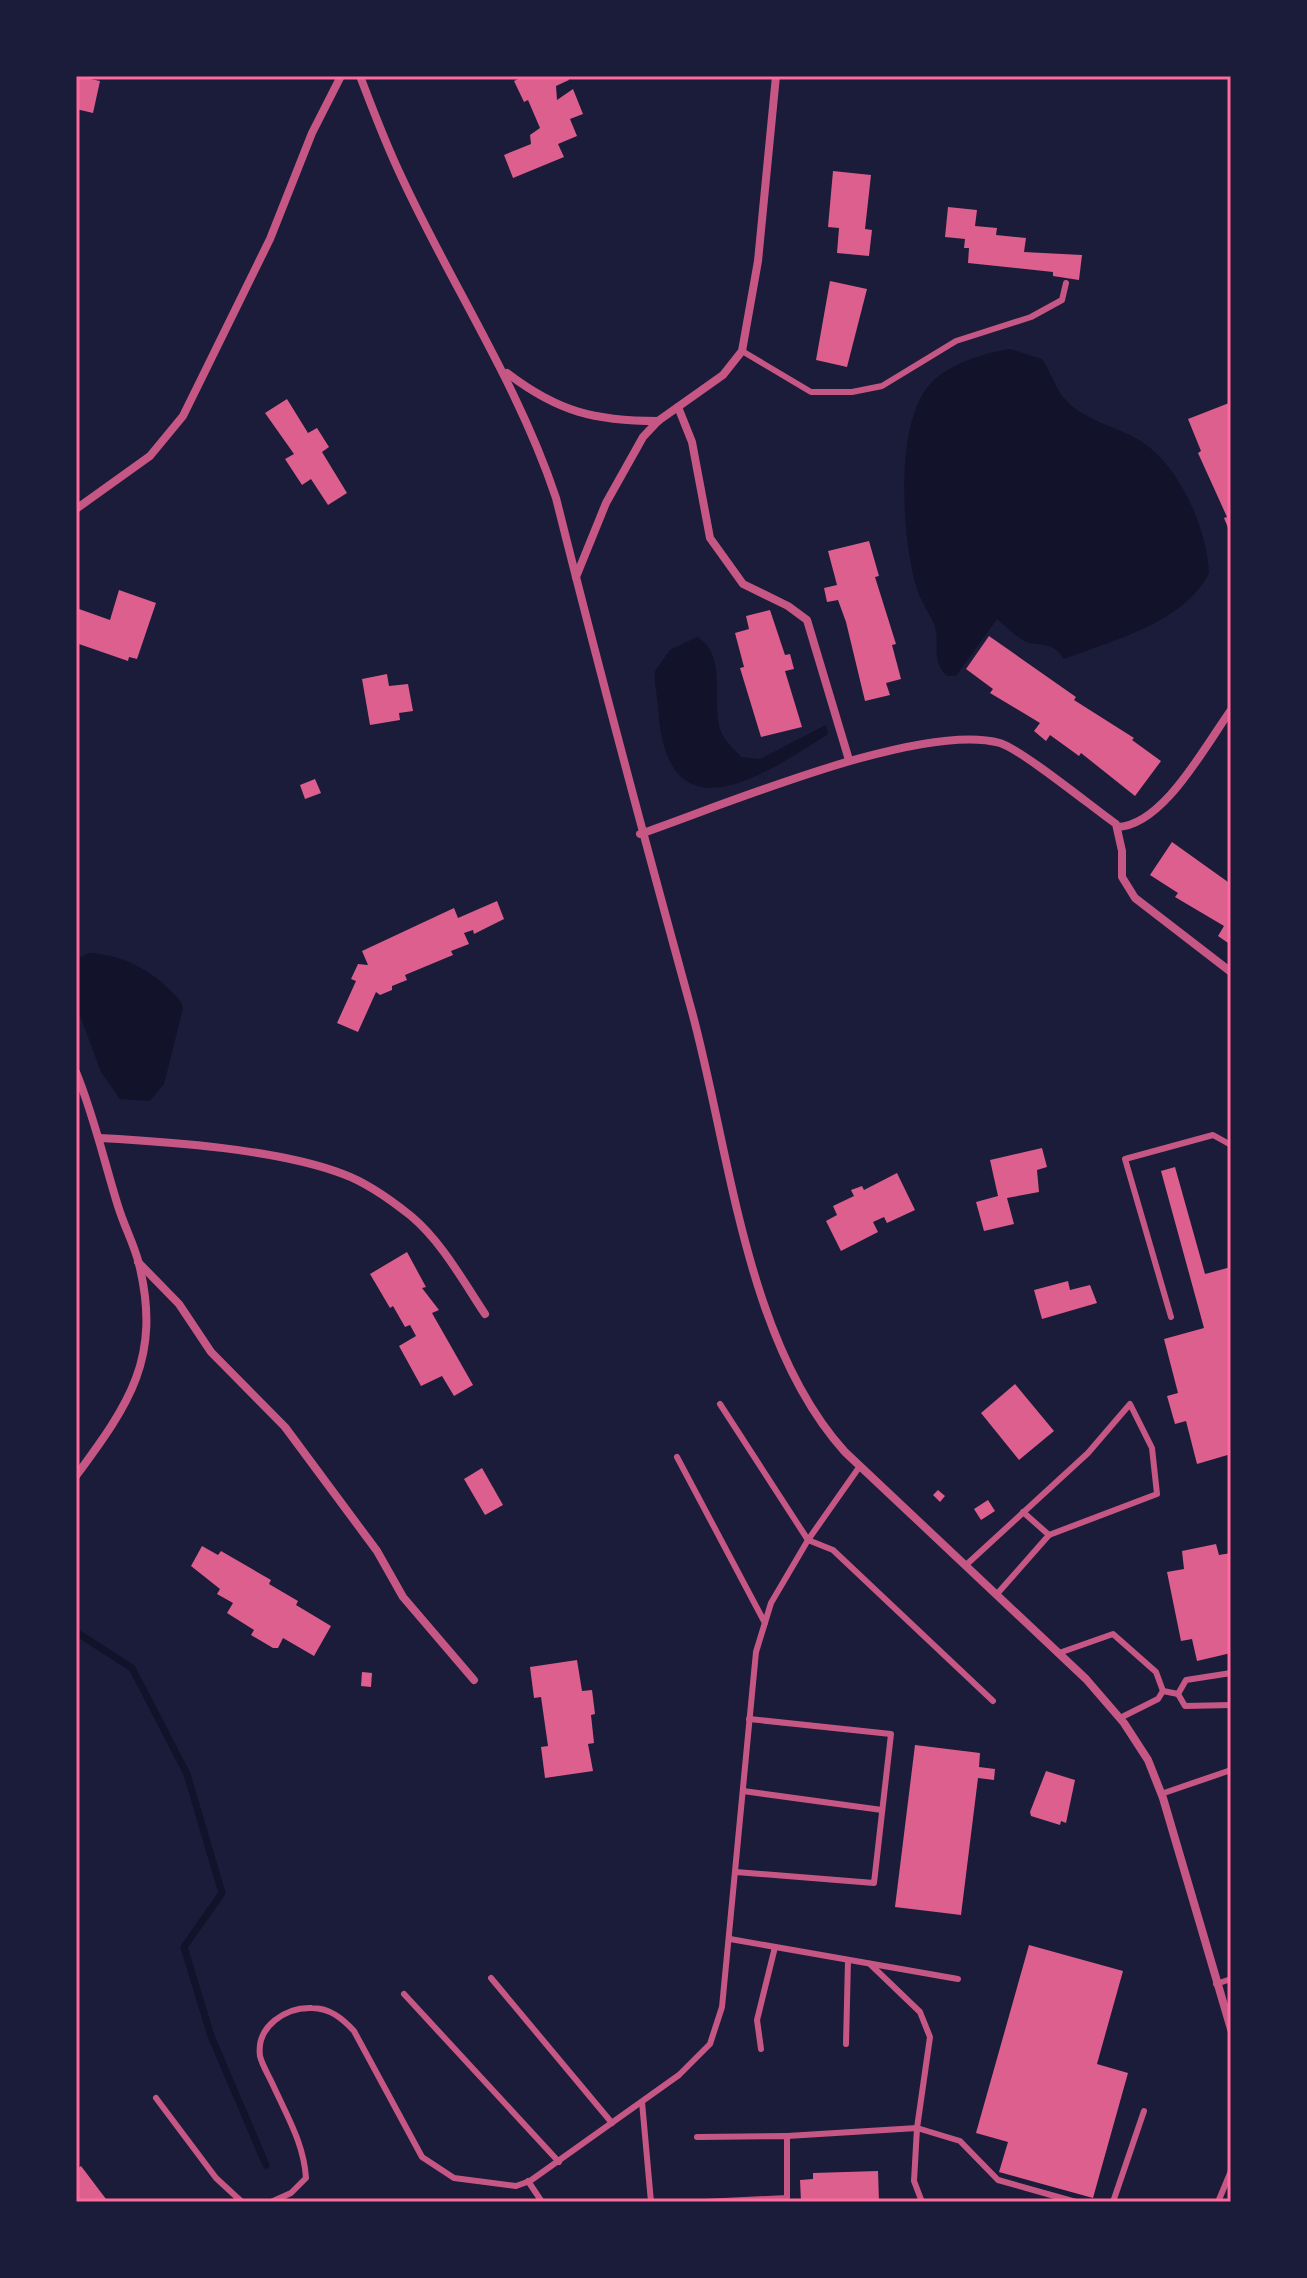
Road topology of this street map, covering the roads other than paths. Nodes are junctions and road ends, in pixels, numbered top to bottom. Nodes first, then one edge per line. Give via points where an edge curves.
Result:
1 (341, 76) edge
2 (360, 76) edge
3 (776, 76) edge
4 (1066, 283) dead end
5 (742, 351) junction
6 (504, 370) junction
7 (678, 407) junction
8 (658, 421) junction
9 (76, 509) edge
10 (575, 578) junction
11 (1231, 710) edge
12 (849, 760) junction
13 (1117, 827) junction
14 (640, 834) junction
15 (1231, 972) edge
16 (76, 1072) edge
17 (100, 1138) junction
18 (1231, 1145) edge
19 (138, 1262) junction
20 (485, 1314) dead end
21 (1171, 1317) dead end
22 (720, 1404) dead end
23 (677, 1457) dead end
24 (860, 1466) junction
25 (76, 1476) edge
26 (1023, 1512) junction
27 (1049, 1535) junction
28 (808, 1540) junction
29 (966, 1565) junction
30 (997, 1594) junction
31 (765, 1623) junction
32 (1059, 1653) junction
33 (1231, 1673) edge
34 (474, 1680) dead end
35 (1163, 1691) junction
36 (1178, 1694) junction
37 (993, 1701) dead end
38 (1231, 1705) edge
39 (1120, 1718) junction
40 (749, 1719) junction
41 (1231, 1770) edge
42 (743, 1791) junction
43 (1161, 1794) junction
44 (882, 1810) junction
45 (736, 1872) junction
46 (730, 1939) junction
47 (775, 1947) junction
48 (848, 1960) junction
49 (870, 1964) junction
50 (491, 1978) dead end
51 (958, 1979) dead end
52 (1231, 1979) edge
53 (1216, 1984) junction
54 (404, 1994) dead end
55 (1231, 2029) edge
56 (846, 2044) dead end
57 (761, 2049) dead end
58 (156, 2098) dead end
59 (642, 2102) junction
60 (1144, 2111) dead end
61 (612, 2123) junction
62 (917, 2128) junction
63 (787, 2136) junction
64 (697, 2137) dead end
65 (559, 2162) junction
66 (1231, 2171) edge
67 (528, 2181) junction
68 (242, 2202) edge
69 (271, 2202) edge
70 (542, 2202) edge
71 (651, 2202) edge
72 (704, 2202) edge
73 (922, 2202) edge
74 (1076, 2202) edge
75 (1113, 2202) edge
76 (1218, 2202) edge

1 - 9 street via 270,239 183,416 150,456
2 - 6 street via 401,178
3 - 5 street via 758,261
4 - 5 lane via 1062,300 1031,317 956,341 882,386 811,392
5 - 7 street via 723,375
6 - 8 street via 539,398 571,412 619,421
6 - 10 street via 538,444
7 - 8 street
7 - 12 street via 692,442 710,538 743,584 807,620
8 - 10 street via 643,437 606,503
10 - 14 street
11 - 13 street via 1156,812 1133,827
12 - 13 street via 969,738 1003,744
12 - 14 street
13 - 15 street via 1122,877 1135,898
14 - 24 street via 779,1349 822,1427
16 - 17 street
17 - 19 street
17 - 20 street via 287,1158 344,1174 413,1218
18 - 21 lane via 1213,1135 1125,1159
19 - 25 street via 148,1315 142,1364 111,1432
19 - 34 street via 179,1304 211,1352 285,1427 377,1551 403,1597
22 - 28 lane
23 - 31 lane
24 - 28 lane
24 - 29 street
26 - 27 lane
26 - 27 lane via 1088,1453 1130,1404 1152,1448 1157,1494
26 - 29 lane
27 - 30 lane
28 - 31 lane
28 - 37 lane via 833,1550
29 - 30 street
30 - 32 street
31 - 40 lane via 756,1652
32 - 35 lane via 1113,1634 1156,1672
32 - 39 street
33 - 36 lane via 1186,1680
35 - 36 lane
35 - 39 lane via 1158,1699
36 - 38 lane via 1185,1706
39 - 43 street via 1148,1760
40 - 42 lane
40 - 44 lane via 891,1734
41 - 43 lane
42 - 44 lane
42 - 45 lane
43 - 53 street
44 - 45 lane via 874,1883
45 - 46 lane
46 - 47 lane
46 - 59 lane via 722,2007 710,2044
47 - 48 lane
47 - 57 lane via 757,2020
48 - 49 lane
48 - 56 lane
49 - 51 lane
49 - 62 lane via 920,2012 930,2037
50 - 61 lane
52 - 53 lane
53 - 55 street
54 - 65 lane
58 - 68 lane via 216,2178
59 - 61 lane
59 - 71 lane
60 - 75 lane
61 - 65 lane
62 - 63 lane
62 - 73 lane via 914,2181
62 - 74 lane via 960,2141 998,2180
63 - 64 lane
63 - 72 lane via 787,2198
65 - 67 lane
66 - 76 lane
67 - 69 lane via 516,2186 454,2178 422,2157 354,2031 343,2018 299,2007 282,2014 262,2037 260,2057 305,2155 306,2178
67 - 70 lane

